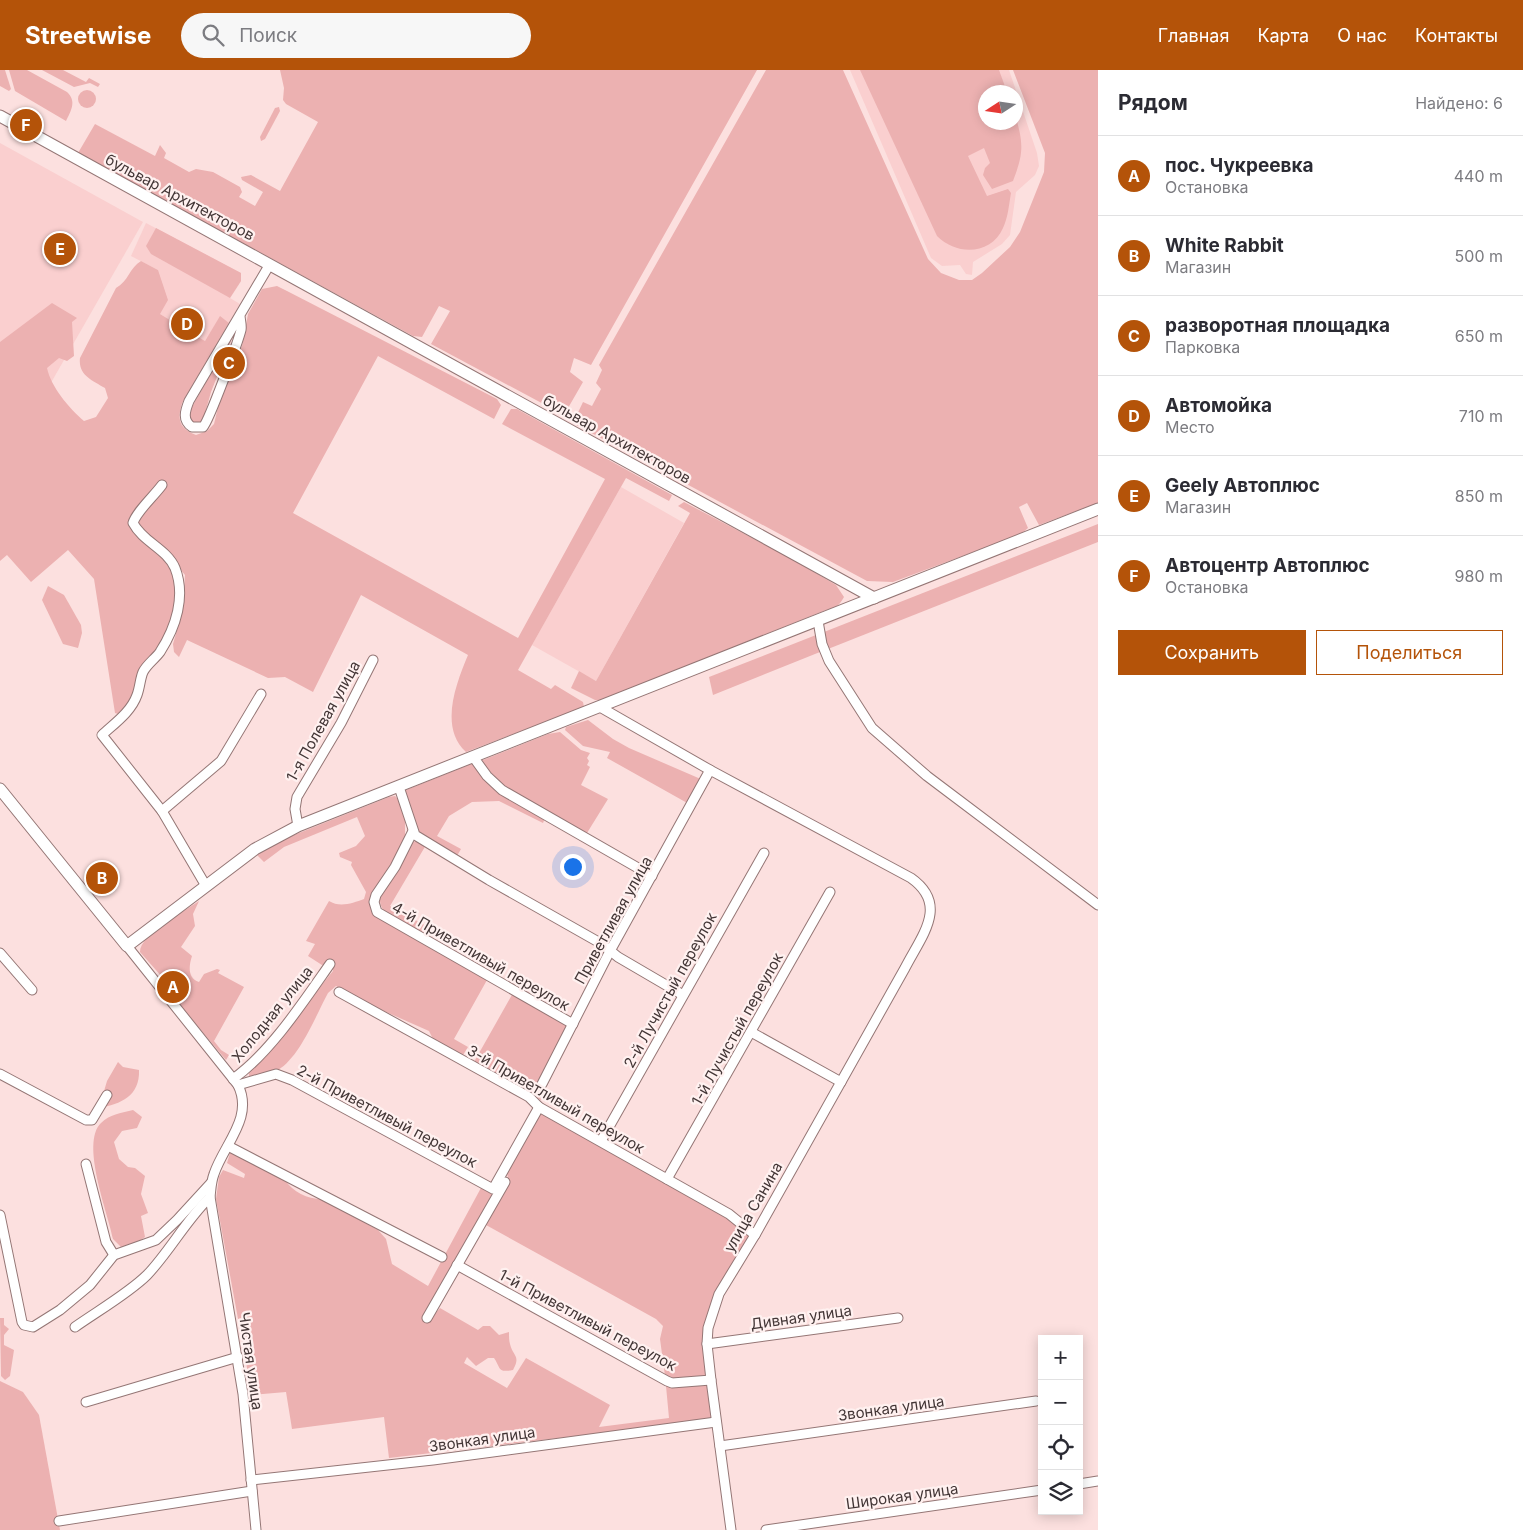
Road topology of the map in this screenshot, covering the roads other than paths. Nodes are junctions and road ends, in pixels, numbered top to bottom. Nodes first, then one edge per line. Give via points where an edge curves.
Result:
1 (0, 116) edge
2 (0, 124) edge
3 (268, 266) junction
4 (240, 314) junction
5 (162, 485) dead end
6 (1098, 509) edge
7 (874, 598) junction
8 (818, 621) junction
9 (372, 660) dead end
10 (261, 694) dead end
11 (600, 707) junction
12 (474, 758) junction
13 (710, 770) junction
14 (399, 787) junction
15 (0, 789) edge
16 (162, 811) junction
17 (298, 826) junction
18 (413, 831) junction
19 (764, 853) dead end
20 (652, 876) junction
21 (206, 886) junction
22 (830, 892) dead end
23 (1098, 905) edge
24 (127, 946) junction
25 (610, 951) junction
26 (0, 953) edge
27 (330, 964) dead end
28 (32, 990) dead end
29 (339, 992) dead end
30 (683, 996) junction
31 (573, 1024) junction
32 (751, 1032) junction
33 (0, 1074) edge
34 (235, 1082) junction
35 (841, 1082) junction
36 (542, 1084) dead end
37 (107, 1095) dead end
38 (540, 1107) junction
39 (601, 1141) junction
40 (228, 1146) junction
41 (86, 1164) dead end
42 (668, 1179) junction
43 (505, 1182) dead end
44 (211, 1183) junction
45 (210, 1197) junction
46 (0, 1215) edge
47 (755, 1235) junction
48 (4, 1245) edge
49 (114, 1255) junction
50 (442, 1257) dead end
51 (457, 1265) junction
52 (427, 1318) dead end
53 (898, 1318) dead end
54 (75, 1327) dead end
55 (707, 1344) junction
56 (238, 1357) junction
57 (711, 1380) junction
58 (1036, 1401) dead end
59 (86, 1402) dead end
60 (716, 1422) junction
61 (720, 1446) junction
62 (251, 1480) junction
63 (1098, 1481) edge
64 (1083, 1483) edge
65 (252, 1491) junction
66 (1038, 1491) edge
67 (59, 1521) dead end
68 (256, 1530) edge
69 (731, 1530) edge
70 (766, 1530) edge

1 - 3 main road, бульвар Архитекторов
2 - 3 main road, бульвар Архитекторов
3 - 4 street
3 - 7 main road, бульвар Архитекторов
4 - 4 street via 186,408 186,423 192,427 203,426 210,418 236,348 241,328
5 - 16 street via 135,516 133,523 138,532 174,566 180,591 178,611 160,652 142,674 134,702 102,734
6 - 7 main road
7 - 8 main road
8 - 11 main road
8 - 23 street via 829,661 872,728 927,776
9 - 17 street, 1-я Полевая улица via 297,798
10 - 16 street via 221,762
11 - 12 main road
11 - 13 street
12 - 14 main road
12 - 20 street via 502,790
13 - 20 street, Приветливая улица
13 - 35 street, улица Санина via 910,878 921,885 930,899 927,925
14 - 17 main road
14 - 18 street
15 - 24 main road
16 - 21 street
17 - 21 main road via 255,849
18 - 25 street via 480,875
18 - 31 street, 4-й Приветливый переулок via 376,895 377,912
19 - 30 street, 2-й Лучистый переулок
20 - 25 street, Приветливая улица
21 - 24 main road
22 - 32 street, 1-й Лучистый переулок
24 - 34 street
25 - 30 street
25 - 31 street, Приветливая улица
26 - 28 street
27 - 34 street, Холодная улица via 295,1012
29 - 38 street, 3-й Приветливый переулок
30 - 39 street, 2-й Лучистый переулок
31 - 36 street, Приветливая улица
32 - 35 street
32 - 42 street, 1-й Лучистый переулок
33 - 37 street via 86,1120 92,1120
34 - 38 street, 2-й Приветливый переулок via 276,1074 292,1080 493,1189
34 - 40 street via 244,1110
35 - 47 street, улица Санина
38 - 39 street, 3-й Приветливый переулок
39 - 42 street, 3-й Приветливый переулок
40 - 44 street
40 - 50 street
41 - 49 street via 106,1242
42 - 47 street, 3-й Приветливый переулок via 729,1214
43 - 51 street
44 - 45 street, Чистая улица
44 - 49 street via 156,1240
45 - 54 street via 145,1277
45 - 56 street, Чистая улица
46 - 48 street
47 - 55 street, улица Санина via 719,1294 712,1312
48 - 49 street via 20,1314 28,1327 60,1310 90,1285
51 - 52 street
51 - 57 street, 1-й Приветливый переулок via 667,1381
53 - 55 street, Дивная улица
55 - 57 street, улица Санина
56 - 59 street
56 - 62 street, Чистая улица
57 - 60 street, улица Санина
58 - 61 street, Звонкая улица
60 - 61 street, улица Санина
60 - 62 street, Звонкая улица via 433,1460
61 - 69 street, улица Санина
62 - 65 street, Чистая улица
63 - 64 street
65 - 67 street
65 - 68 street, Чистая улица
66 - 70 street, Широкая улица

